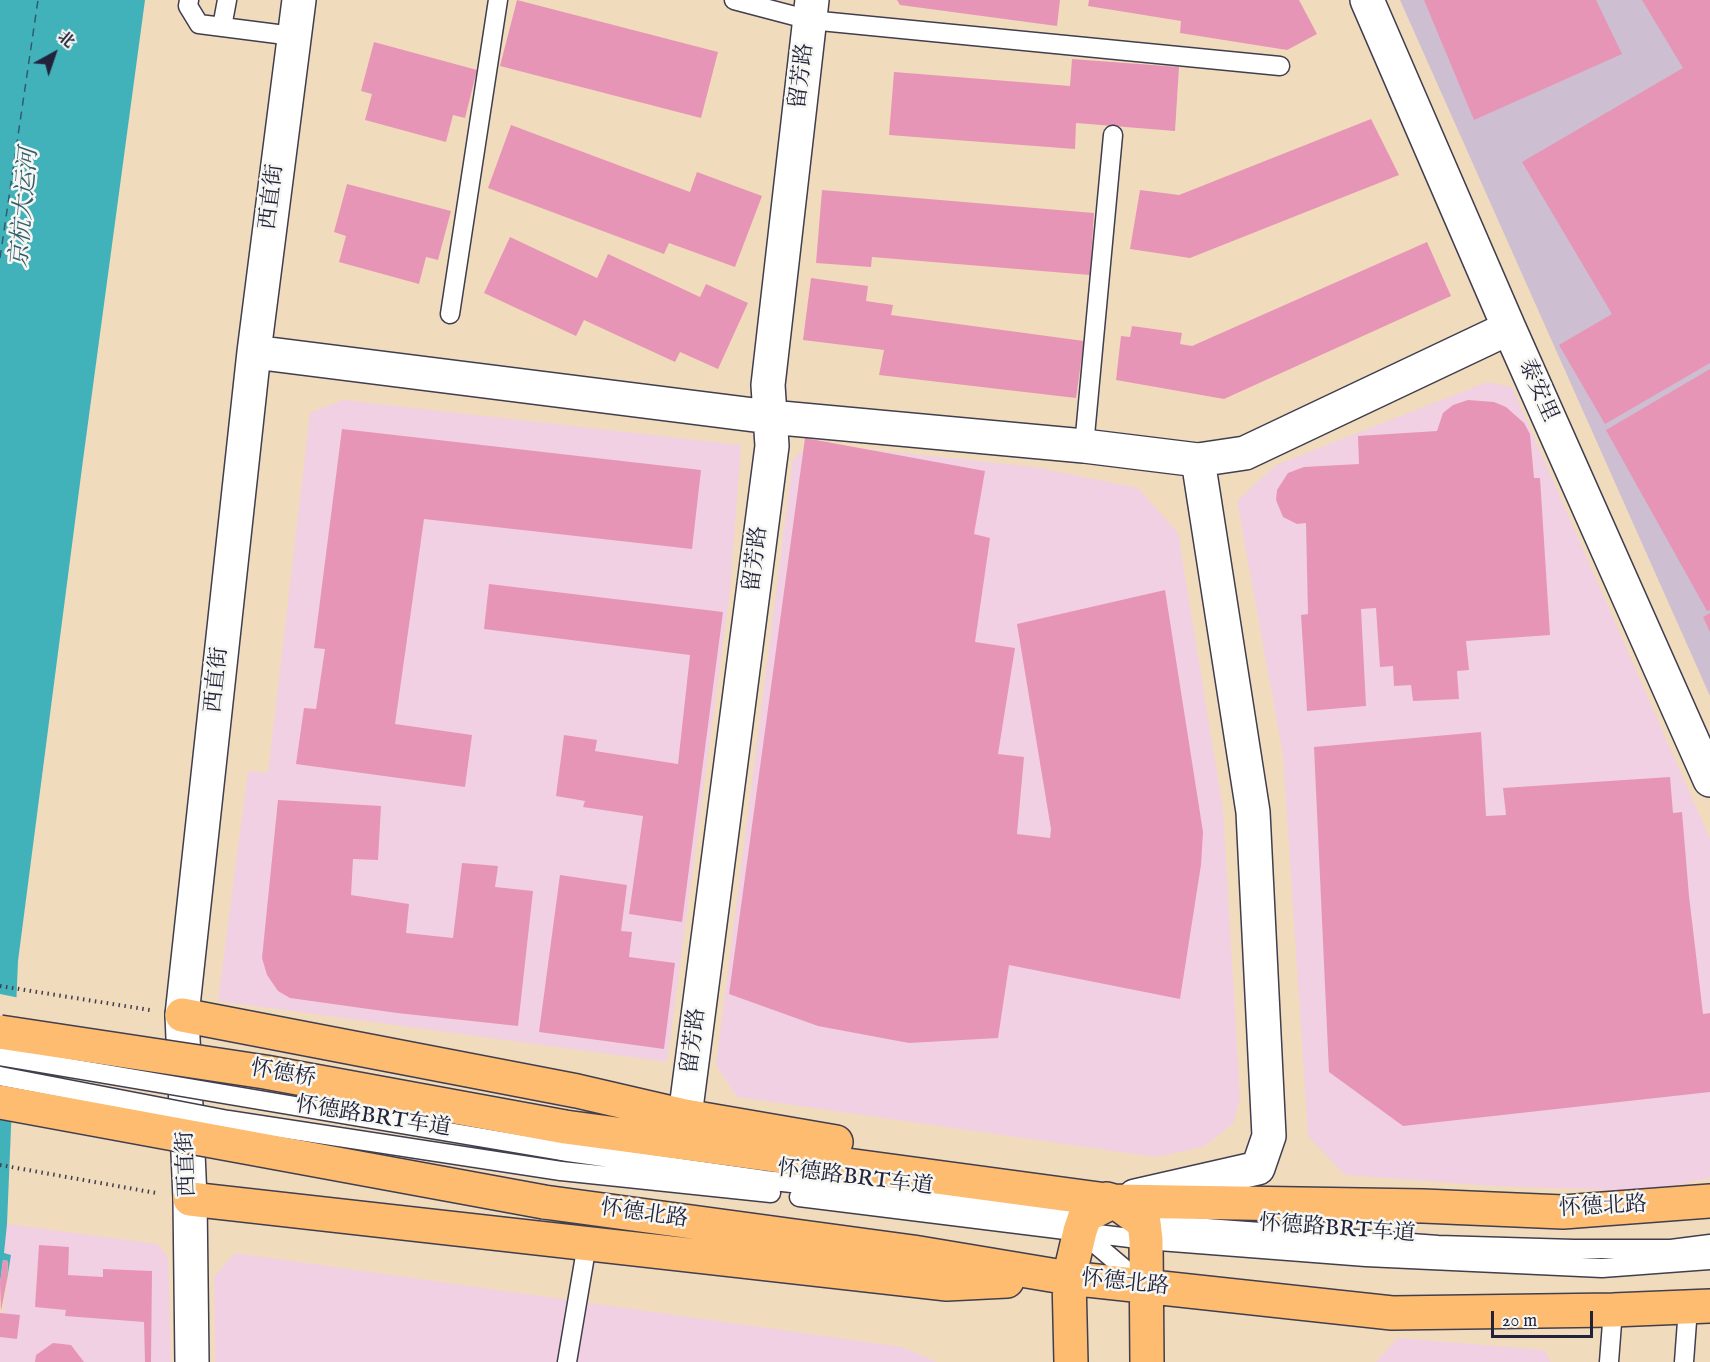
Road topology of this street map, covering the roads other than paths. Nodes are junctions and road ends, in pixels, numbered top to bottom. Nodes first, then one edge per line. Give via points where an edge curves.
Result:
1 (189, 0) edge
2 (227, 0) edge
3 (299, 0) edge
4 (498, 0) edge
5 (734, 0) edge
6 (1367, 0) edge
7 (811, 10) edge
8 (222, 27) junction
9 (293, 36) junction
10 (1280, 66) dead end
11 (1113, 135) dead end
12 (450, 314) dead end
13 (1509, 328) junction
14 (254, 352) junction
15 (770, 417) junction
16 (1084, 446) junction
17 (1198, 459) junction
18 (1710, 780) edge
19 (182, 1014) junction
20 (0, 1032) edge
21 (0, 1056) edge
22 (0, 1076) edge
23 (0, 1102) edge
24 (685, 1116) junction
25 (563, 1139) junction
26 (190, 1199) junction
27 (1114, 1200) junction
28 (1710, 1202) edge
29 (1082, 1223) junction
30 (1145, 1231) junction
31 (586, 1244) junction
32 (1710, 1244) edge
33 (1710, 1260) edge
34 (1069, 1278) junction
35 (1146, 1286) junction
36 (1699, 1307) edge
37 (1613, 1310) junction
38 (192, 1362) edge
39 (567, 1362) edge
40 (1071, 1362) edge
41 (1147, 1362) edge
42 (1609, 1362) edge
43 (1684, 1362) edge

1 - 8 lane via 188,6 200,24
2 - 8 lane
3 - 9 street, 西直街
4 - 12 lane
5 - 7 lane
6 - 13 street, 泰安里
7 - 10 lane
7 - 15 street, 留芳路 via 768,386
8 - 9 lane
9 - 14 street, 西直街
11 - 16 lane
13 - 17 street via 1245,453
13 - 18 street, 泰安里
14 - 15 street
14 - 19 street, 西直街
15 - 16 street
15 - 24 street, 留芳路 via 772,447
16 - 17 street
17 - 27 street via 1254,812 1269,1136 1258,1167
19 - 24 main road via 577,1091
19 - 26 street, 西直街
20 - 25 main road, 怀德桥, bridge via 265,1071
21 - 25 lane, 怀德路BRT车道, bridge
22 - 29 lane, 怀德路BRT车道, bridge via 228,1120 561,1171
23 - 34 main road, 怀德北路, bridge via 544,1202 913,1252
24 - 27 main road via 953,1161
25 - 27 main road, 怀德北路
25 - 29 lane, 怀德路BRT车道 via 765,1180
26 - 31 main road
26 - 38 street, 西直街
27 - 28 main road, 怀德北路 via 1563,1212
27 - 29 main road
27 - 30 main road
29 - 30 lane
29 - 34 main road
29 - 35 lane
30 - 32 lane, 怀德路BRT车道 via 1574,1249 1671,1249
30 - 33 lane, 怀德路BRT车道 via 1366,1257 1602,1268
30 - 35 main road
31 - 34 main road via 947,1284
31 - 39 lane
34 - 35 main road, 怀德北路
34 - 40 main road
35 - 37 main road, 怀德北路 via 1392,1313
35 - 41 main road
36 - 37 main road, 怀德北路
36 - 43 lane
37 - 42 lane

